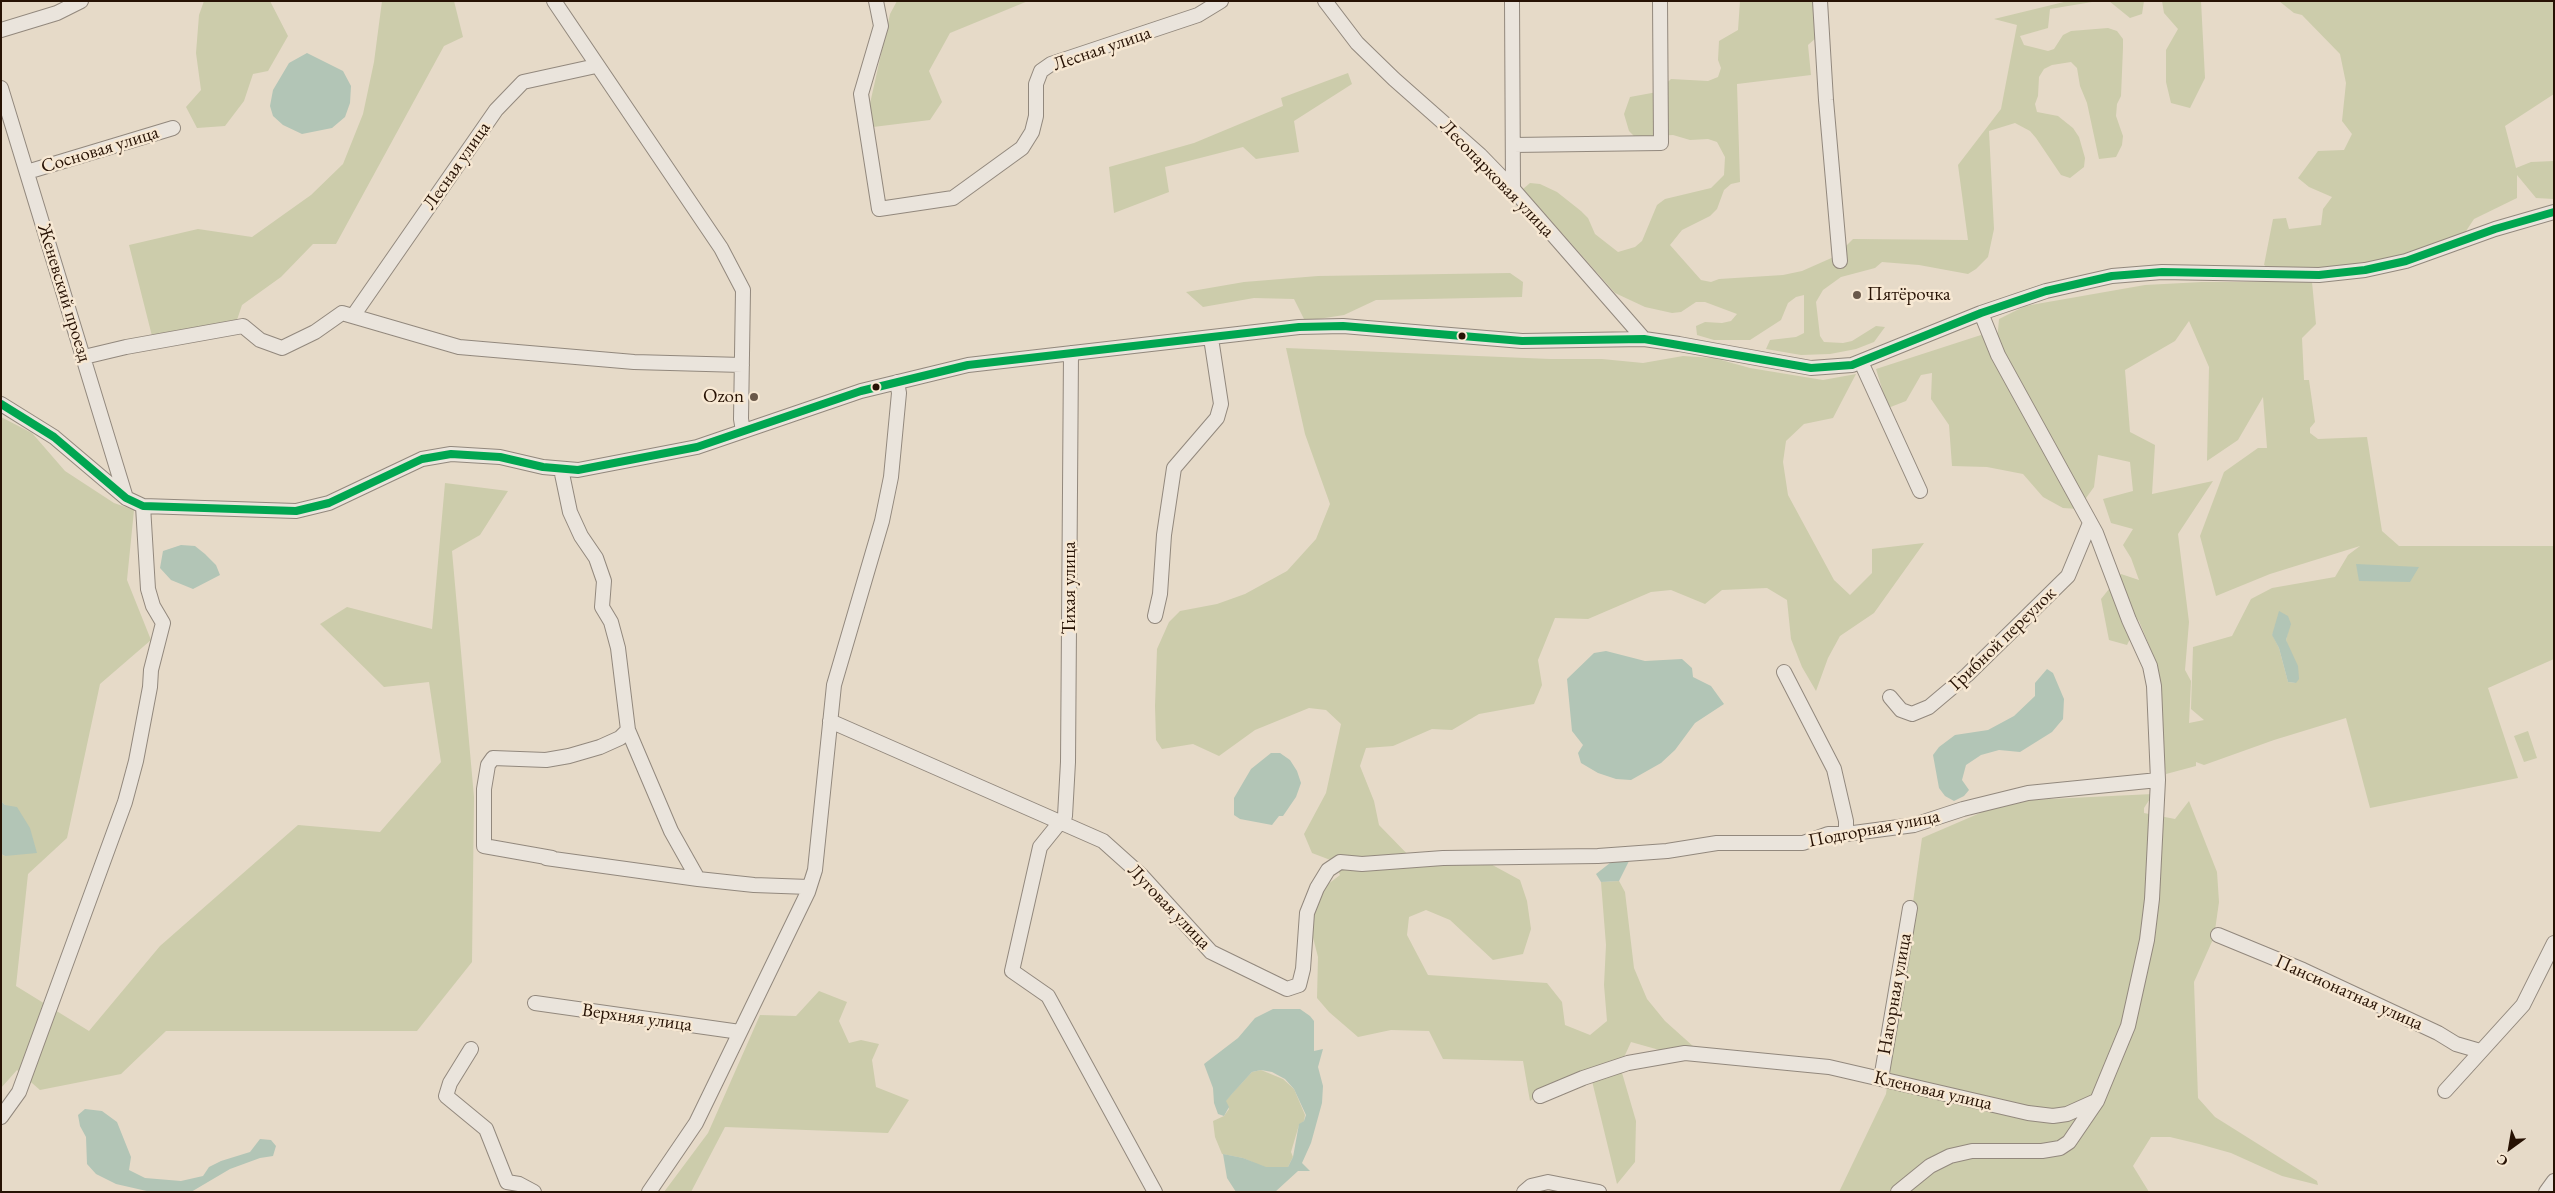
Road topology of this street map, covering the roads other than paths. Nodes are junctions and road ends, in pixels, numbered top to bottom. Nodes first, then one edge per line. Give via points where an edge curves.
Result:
1 (81, 1) edge
2 (554, 1) edge
3 (876, 1) edge
4 (1221, 1) edge
5 (1325, 1) edge
6 (1512, 1) edge
7 (1660, 1) edge
8 (1820, 1) edge
9 (1, 30) edge
10 (596, 66) junction
11 (1, 88) edge
12 (173, 128) dead end
13 (1513, 145) junction
14 (27, 172) junction
15 (1513, 189) junction
16 (2554, 212) edge
17 (1840, 261) dead end
18 (1981, 313) junction
19 (353, 316) junction
20 (1211, 338) junction
21 (1644, 340) junction
22 (1071, 353) junction
23 (84, 357) junction
24 (1861, 362) junction
25 (742, 366) junction
26 (897, 382) junction
27 (1, 404) edge
28 (743, 432) junction
29 (561, 469) junction
30 (1920, 491) dead end
31 (126, 498) junction
32 (143, 506) junction
33 (2090, 523) junction
34 (1155, 616) dead end
35 (1784, 672) dead end
36 (1890, 697) dead end
37 (830, 721) junction
38 (628, 730) junction
39 (2158, 780) junction
40 (1061, 821) junction
41 (1846, 834) junction
42 (1588, 854) joint
43 (698, 879) junction
44 (809, 887) junction
45 (1910, 908) dead end
46 (2218, 935) dead end
47 (2554, 943) edge
48 (535, 1003) dead end
49 (740, 1032) junction
50 (471, 1049) dead end
51 (2480, 1051) junction
52 (1881, 1079) junction
53 (2444, 1091) dead end
54 (1540, 1096) dead end
55 (2096, 1101) junction
56 (1, 1117) edge
57 (2554, 1181) edge
58 (503, 1187) edge
59 (534, 1192) edge
60 (649, 1192) edge
61 (1155, 1192) edge
62 (1524, 1192) edge
63 (1599, 1192) edge
64 (1898, 1192) edge
65 (2546, 1192) edge

1 - 9 street via 57,13
2 - 10 street
3 - 4 street, Лесная улица via 881,26 861,94 879,209 953,198 1022,148 1032,132 1036,116 1036,84 1041,71 1051,64 1198,15
5 - 15 street, Лесопарковая улица via 1363,48 1394,79 1480,155
6 - 13 street
7 - 13 street via 1661,142
8 - 17 street
10 - 19 street, Лесная улица via 523,82 496,110
10 - 25 street via 721,248 743,290
11 - 14 street, Женевский проезд
12 - 14 street, Сосновая улица
13 - 15 street
14 - 23 street, Женевский проезд
15 - 21 street, Лесопарковая улица
16 - 18 street via 2503,226 2406,261 2365,270 2319,275 2162,272 2112,276 2046,291
18 - 24 street
18 - 33 street via 1998,355
19 - 23 street via 342,313 315,332 282,348 260,340 243,326
19 - 25 street via 459,347 634,362
20 - 21 street via 1343,326 1522,342
20 - 22 street
20 - 34 street via 1221,404 1216,418 1174,468
21 - 24 street via 1811,368
22 - 26 street via 968,365
22 - 40 street, Тихая улица via 1068,762 1065,816
23 - 31 street, Женевский проезд
24 - 30 street
25 - 28 street
26 - 28 street
26 - 37 street via 899,393 891,476 882,521 834,685
27 - 31 street via 54,437
28 - 29 street via 658,456 578,470
29 - 32 street via 500,457 451,454 422,459 329,503 296,511
29 - 38 street via 570,512 596,558 604,581 602,607 611,622 618,648
31 - 32 street
32 - 56 street via 148,589 162,623 136,761 122,810 19,1092
33 - 36 street, Грибной переулок via 2068,576 1967,675 1929,707 1912,714 1901,710
33 - 39 street via 2150,666 2154,686
35 - 41 street via 1834,769
37 - 40 street, Луговая улица
37 - 44 street via 815,870
38 - 43 street via 671,831
38 - 43 street via 620,738 600,747 569,756 546,760 493,758 488,765 484,788 484,846
39 - 41 street, Подгорная улица via 2028,793 1914,825
39 - 55 street via 2147,940 2128,1026
40 - 42 street, Луговая улица via 1103,841 1141,876 1212,952 1287,989 1299,985 1307,913 1317,888 1328,870 1340,862 1362,864
40 - 61 street via 1040,847 1012,972 1048,996
41 - 42 street, Подгорная улица via 1828,834 1803,843 1716,843 1667,851
43 - 44 street
44 - 49 street
45 - 52 street, Нагорная улица
46 - 51 street, Пансионатная улица via 2303,970 2456,1044
47 - 51 street via 2523,1005
48 - 49 street, Верхняя улица
49 - 60 street via 696,1123
50 - 58 street via 450,1083 446,1096 486,1129
51 - 53 street
52 - 54 street, Кленовая улица via 1829,1066 1685,1053 1628,1063
52 - 55 street, Кленовая улица via 2053,1116 2067,1114
55 - 64 street via 2073,1137 2060,1148 2042,1151 1972,1150 1930,1166
57 - 65 street
58 - 59 street via 519,1184
62 - 63 street via 1531,1186 1548,1182

